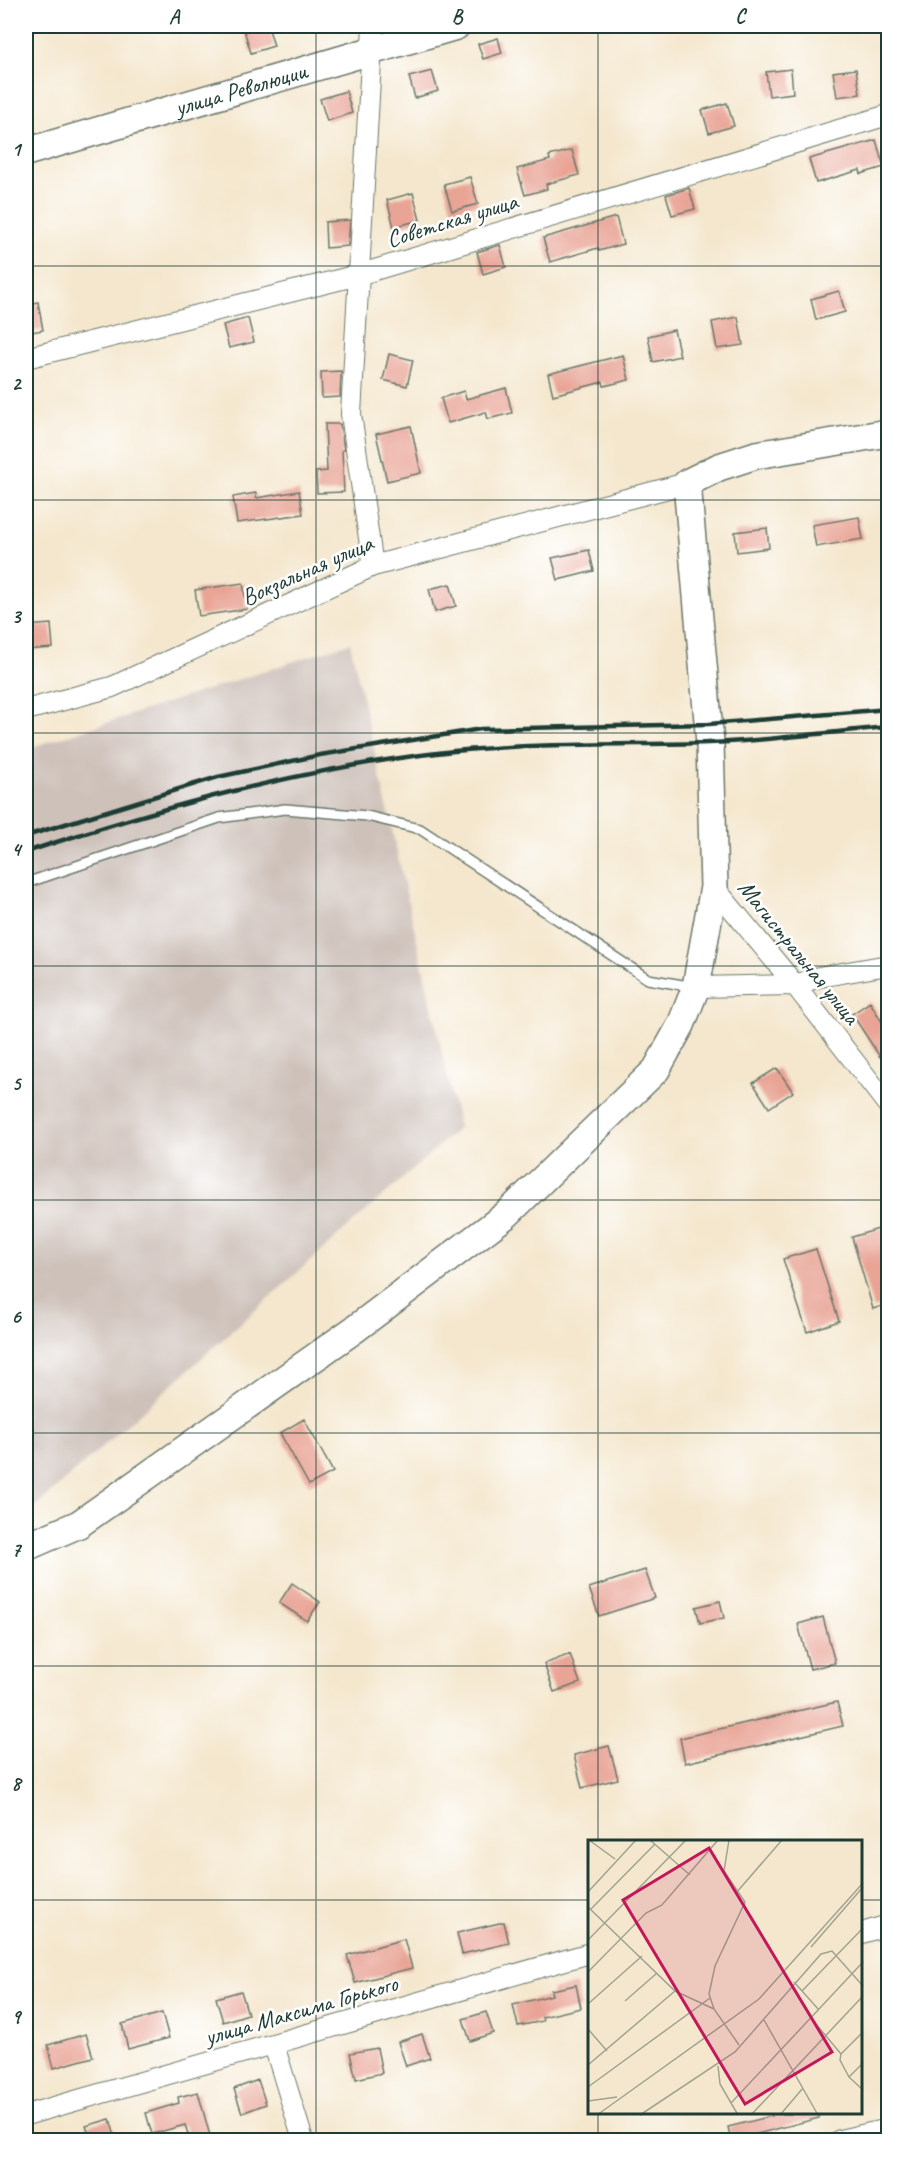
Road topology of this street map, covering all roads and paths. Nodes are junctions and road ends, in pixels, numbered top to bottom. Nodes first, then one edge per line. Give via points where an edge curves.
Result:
1 (456, 26) edge
2 (372, 38) edge
3 (888, 116) edge
4 (26, 152) edge
5 (358, 275) junction
6 (26, 358) edge
7 (888, 434) edge
8 (687, 483) junction
9 (372, 566) junction
10 (26, 710) edge
11 (26, 883) edge
12 (714, 887) junction
13 (888, 965) edge
14 (795, 985) junction
15 (696, 987) junction
16 (888, 1105) edge
17 (26, 1547) edge
18 (888, 1925) edge
19 (863, 1932) edge
20 (588, 1954) edge
21 (274, 2045) junction
22 (26, 2115) edge
23 (888, 2128) edge
24 (303, 2140) edge
25 (840, 2140) edge

1 - 2 street, улица Революции
2 - 4 street, улица Революции
2 - 5 street
3 - 5 street, Советская улица
5 - 6 street, Советская улица
5 - 9 street via 351,414
7 - 8 street via 756,454
8 - 9 street, Вокзальная улица
8 - 12 street via 709,724
9 - 10 street, Вокзальная улица via 112,687
11 - 15 lane via 219,818 285,809 368,816 420,829 648,979
12 - 14 street, Магистральная улица
12 - 15 street
13 - 14 street
14 - 15 street
14 - 16 street, Магистральная улица
15 - 17 street via 656,1070 506,1215 355,1329 89,1518
18 - 19 street
20 - 21 street, улица Максима Горького
21 - 22 street, улица Максима Горького
21 - 24 street
23 - 25 street

